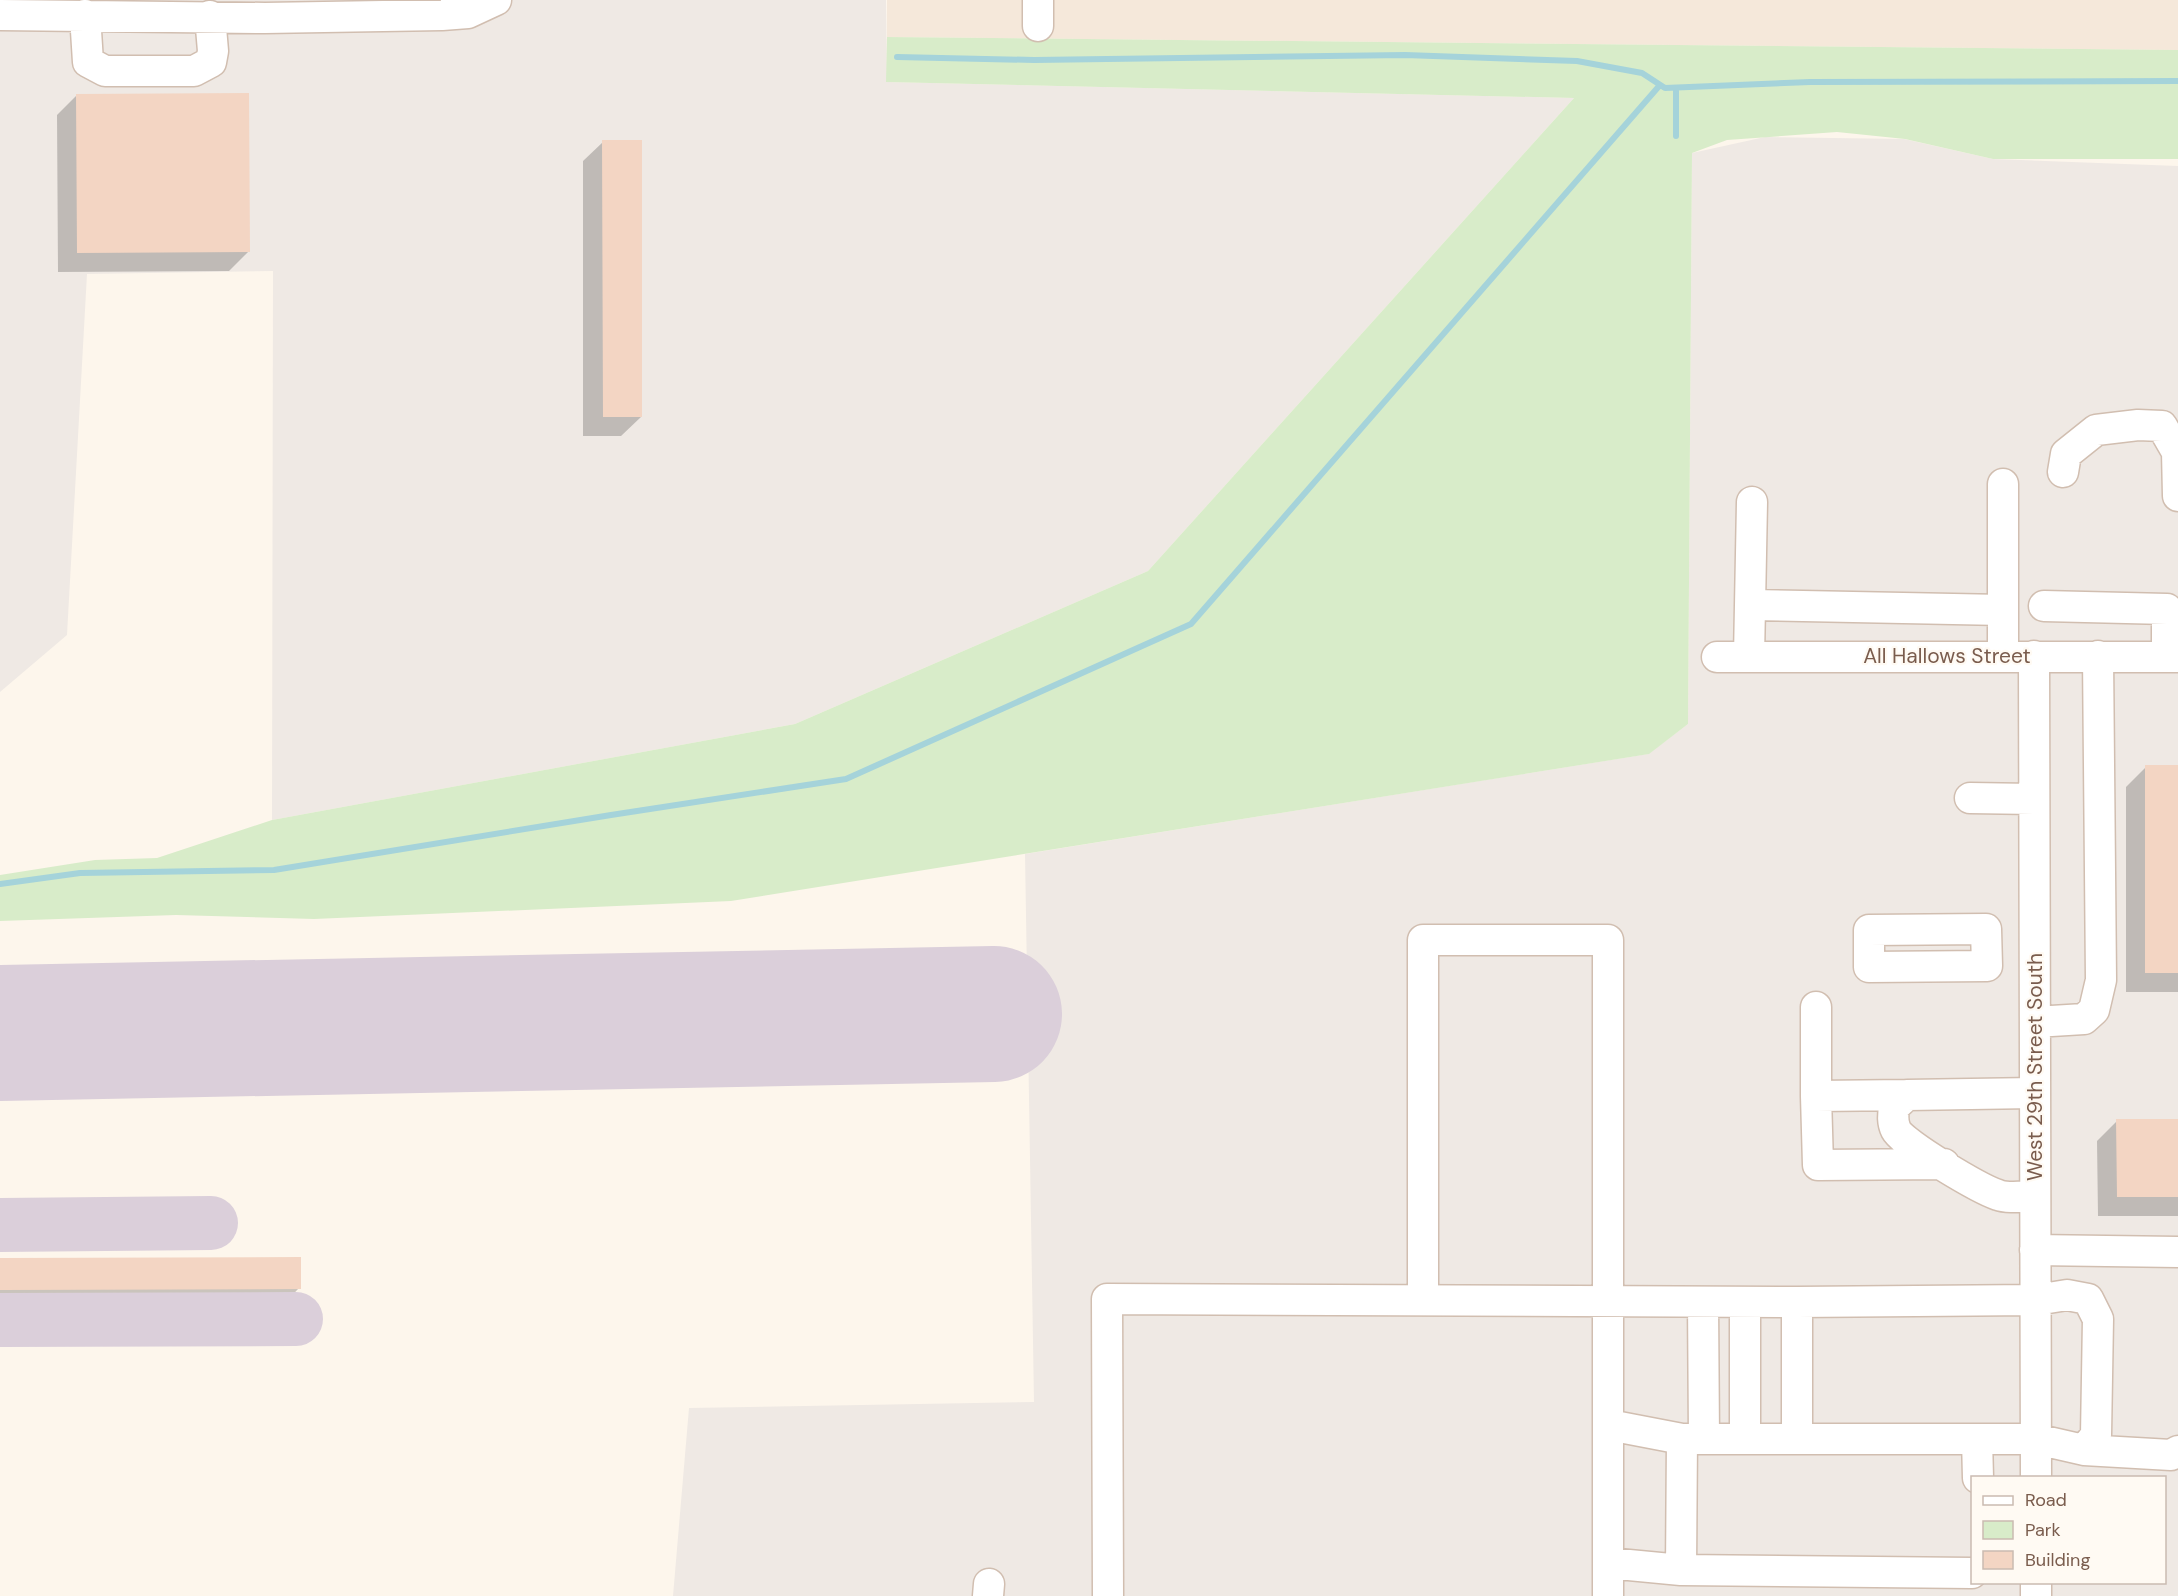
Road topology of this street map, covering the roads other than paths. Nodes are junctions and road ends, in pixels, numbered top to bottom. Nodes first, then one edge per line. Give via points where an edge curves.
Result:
1 (495, 0) edge
2 (139, 8) edge
3 (369, 8) edge
4 (265, 9) edge
5 (10, 10) edge
6 (85, 15) junction
7 (210, 16) junction
8 (2063, 472) dead end
9 (2003, 484) dead end
10 (2178, 496) edge
11 (1752, 501) dead end
12 (2173, 599) edge
13 (1751, 605) junction
14 (2044, 606) dead end
15 (2003, 610) junction
16 (2003, 656) junction
17 (2034, 656) junction
18 (2098, 656) junction
19 (1717, 657) dead end
20 (1749, 657) junction
21 (2173, 657) edge
22 (1970, 798) dead end
23 (2034, 799) junction
24 (2035, 961) junction
25 (1987, 962) dead end
26 (1816, 1007) dead end
27 (2035, 1022) junction
28 (2035, 1093) junction
29 (1907, 1095) junction
30 (1816, 1096) junction
31 (1944, 1164) junction
32 (2036, 1196) junction
33 (2036, 1250) junction
34 (2178, 1252) edge
35 (1423, 1300) junction
36 (2036, 1300) junction
37 (1609, 1301) junction
38 (1703, 1302) junction
39 (1745, 1302) junction
40 (1797, 1302) junction
41 (1609, 1425) junction
42 (1745, 1438) junction
43 (1797, 1438) junction
44 (1693, 1439) junction
45 (1977, 1439) junction
46 (2036, 1439) junction
47 (2084, 1450) junction
48 (2178, 1451) edge
49 (1978, 1476) edge
50 (2036, 1476) edge
51 (1608, 1563) junction
52 (1681, 1570) junction
53 (1971, 1573) edge
54 (1108, 1596) edge
55 (1608, 1596) edge

1 - 3 street via 468,13
2 - 6 street
2 - 7 street
3 - 4 street
4 - 7 street
5 - 6 street
6 - 7 street via 88,62 105,71 194,71 202,67 211,62 213,51
8 - 10 street via 2066,454 2096,430 2162,426 2176,452
9 - 15 street
11 - 13 street
12 - 14 street
12 - 21 street
13 - 15 street
13 - 20 street
15 - 16 street
16 - 17 street, All Hallows Street
16 - 20 street, All Hallows Street
17 - 18 street, All Hallows Street
17 - 23 street, West 29th Street South
18 - 21 street, All Hallows Street
18 - 27 street via 2101,980 2094,1010 2084,1019
19 - 20 street, All Hallows Street
22 - 23 street
23 - 24 street, West 29th Street South
24 - 25 street
24 - 27 street, West 29th Street South
26 - 30 street
27 - 28 street, West 29th Street South
28 - 29 street
28 - 32 street, West 29th Street South
29 - 30 street
29 - 31 street via 1894,1107 1896,1132
30 - 31 street via 1818,1165
31 - 32 street via 2001,1196
32 - 33 street, West 29th Street South
33 - 34 street
33 - 36 street, West 29th Street South
35 - 37 street
35 - 37 street via 1424,940 1608,940
35 - 54 street via 1107,1299
36 - 40 street
36 - 46 street, West 29th Street South
36 - 47 street via 2067,1295 2088,1299 2098,1319 2096,1435
37 - 38 street
37 - 41 street
38 - 39 street
38 - 44 street
39 - 40 street
39 - 42 street
40 - 43 street
41 - 44 street
41 - 51 street
42 - 43 street
42 - 44 street
43 - 45 street
44 - 52 street
45 - 46 street
45 - 49 street
46 - 47 street
46 - 50 street, West 29th Street South
47 - 48 street via 2171,1455
51 - 52 street
51 - 55 street
52 - 53 street

